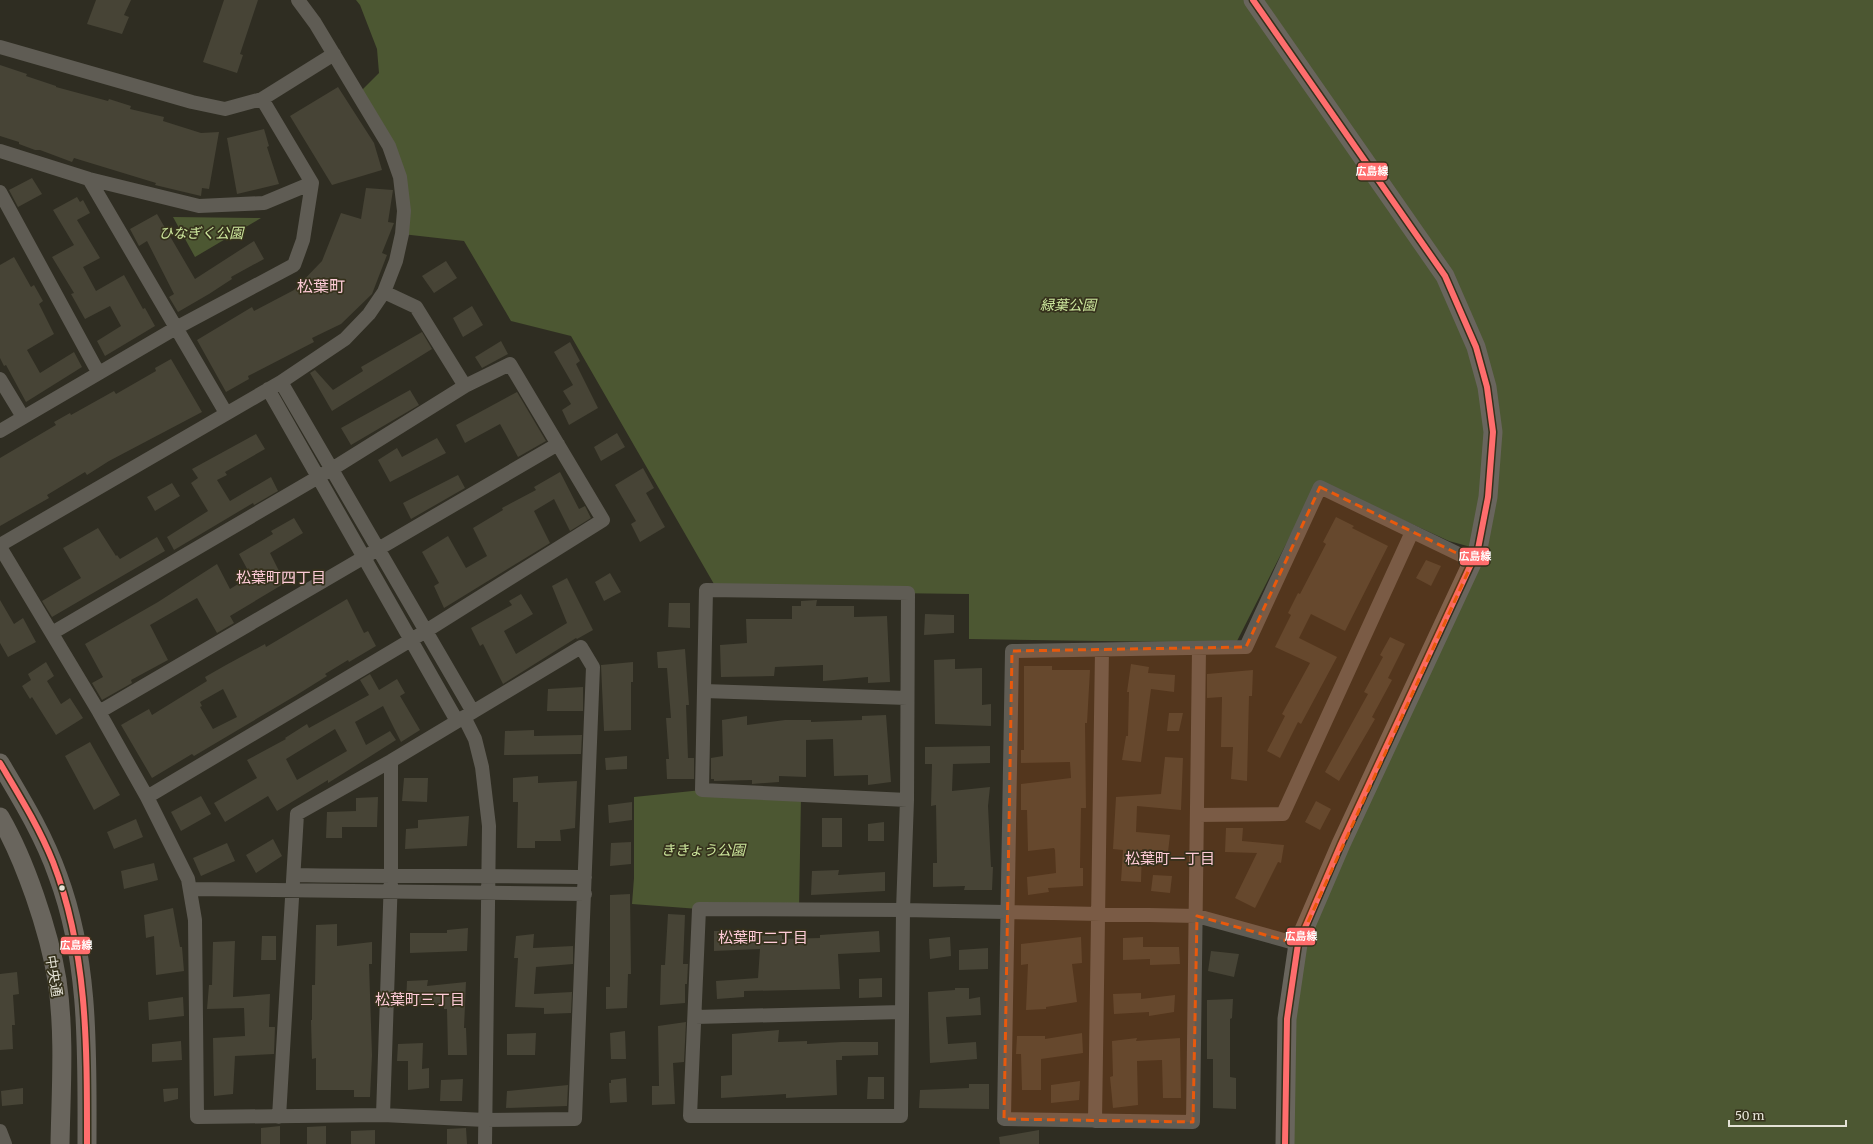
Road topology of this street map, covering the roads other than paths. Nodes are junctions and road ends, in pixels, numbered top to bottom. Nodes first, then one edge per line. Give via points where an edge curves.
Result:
1 (298, 0) edge
2 (1253, 0) edge
3 (0, 47) edge
4 (334, 54) junction
5 (262, 99) junction
6 (0, 151) edge
7 (89, 179) junction
8 (312, 183) junction
9 (0, 192) edge
10 (384, 292) junction
11 (176, 328) junction
12 (98, 372) junction
13 (0, 379) edge
14 (281, 382) junction
15 (465, 386) junction
16 (268, 389) junction
17 (226, 413) junction
18 (23, 417) junction
19 (0, 431) edge
20 (558, 444) junction
21 (332, 469) junction
22 (317, 477) junction
23 (1412, 532) junction
24 (0, 546) edge
25 (378, 549) junction
26 (364, 557) junction
27 (1473, 561) junction
28 (426, 631) junction
29 (52, 632) junction
30 (411, 640) junction
31 (1199, 649) junction
32 (1102, 650) junction
33 (704, 691) junction
34 (907, 698) junction
35 (99, 712) junction
36 (465, 717) junction
37 (391, 761) junction
38 (0, 763) edge
39 (147, 797) junction
40 (907, 800) junction
41 (1197, 815) junction
42 (0, 817) edge
43 (294, 875) junction
44 (489, 875) junction
45 (391, 877) junction
46 (586, 877) junction
47 (190, 889) junction
48 (293, 890) junction
49 (391, 892) junction
50 (489, 893) junction
51 (585, 894) junction
52 (903, 910) junction
53 (1008, 912) junction
54 (1097, 915) junction
55 (1197, 916) junction
56 (1298, 944) junction
57 (902, 1012) junction
58 (695, 1017) junction
59 (383, 1115) junction
60 (279, 1117) junction
61 (485, 1120) junction
62 (1095, 1121) junction
63 (0, 1131) edge
64 (5, 1144) edge
65 (60, 1144) edge
66 (87, 1144) edge
67 (485, 1144) edge
68 (1285, 1144) edge

1 - 4 street
2 - 27 street via 1446,276 1476,347 1487,387 1494,432 1488,497 1478,549
3 - 5 street via 192,102 225,109
4 - 5 street
4 - 10 street via 389,146 400,177 404,211 402,234 396,261
5 - 8 street
6 - 7 street
7 - 8 street via 199,206 264,203
7 - 11 street
8 - 11 street via 303,240 294,265
9 - 12 street
10 - 14 street via 369,314 345,339
10 - 15 street via 416,307
11 - 12 street
11 - 17 street
12 - 18 street
13 - 18 street
14 - 16 street
14 - 21 street
15 - 20 street via 510,364
15 - 21 street
16 - 17 street
16 - 22 street
17 - 24 street
18 - 19 street
20 - 25 street
20 - 28 street via 603,520
21 - 22 street
21 - 25 street
22 - 26 street
22 - 29 street
23 - 27 street
23 - 31 street via 1320,487 1246,647
23 - 41 street via 1283,814
24 - 29 street
25 - 26 street
25 - 28 street
26 - 30 street
26 - 35 street
27 - 56 street via 1341,844
28 - 30 street
28 - 36 street
29 - 35 street
30 - 36 street
30 - 39 street
31 - 32 street
31 - 41 street
32 - 53 street via 1012,651
32 - 54 street
33 - 34 street
33 - 34 street via 706,590 908,593
33 - 40 street via 702,790
34 - 40 street
35 - 39 street
36 - 37 street
36 - 44 street via 475,739 482,767 489,826
36 - 46 street via 581,647 593,668
37 - 43 street via 297,814
37 - 45 street
38 - 66 street, 中央通 via 45,844 59,877 70,918 82,980 86,1030
39 - 47 street via 188,879
40 - 52 street
41 - 55 street
42 - 65 street, 中央通 via 10,834 29,884 49,946 57,981 61,1033
43 - 45 street
43 - 48 street
44 - 45 street
44 - 46 street
44 - 50 street
45 - 49 street
46 - 51 street
47 - 48 street
47 - 60 street via 195,920 196,1117
48 - 49 street
48 - 60 street
49 - 50 street
49 - 59 street
50 - 51 street
50 - 61 street
51 - 61 street via 575,1119
52 - 53 street
52 - 57 street
52 - 58 street via 699,909
53 - 54 street
53 - 62 street via 1004,1119
54 - 55 street
54 - 62 street
55 - 56 street
55 - 62 street via 1193,1122
56 - 68 street via 1287,1019
57 - 58 street
57 - 58 street via 901,1116 690,1116
59 - 60 street
59 - 61 street
61 - 67 street
63 - 64 street

